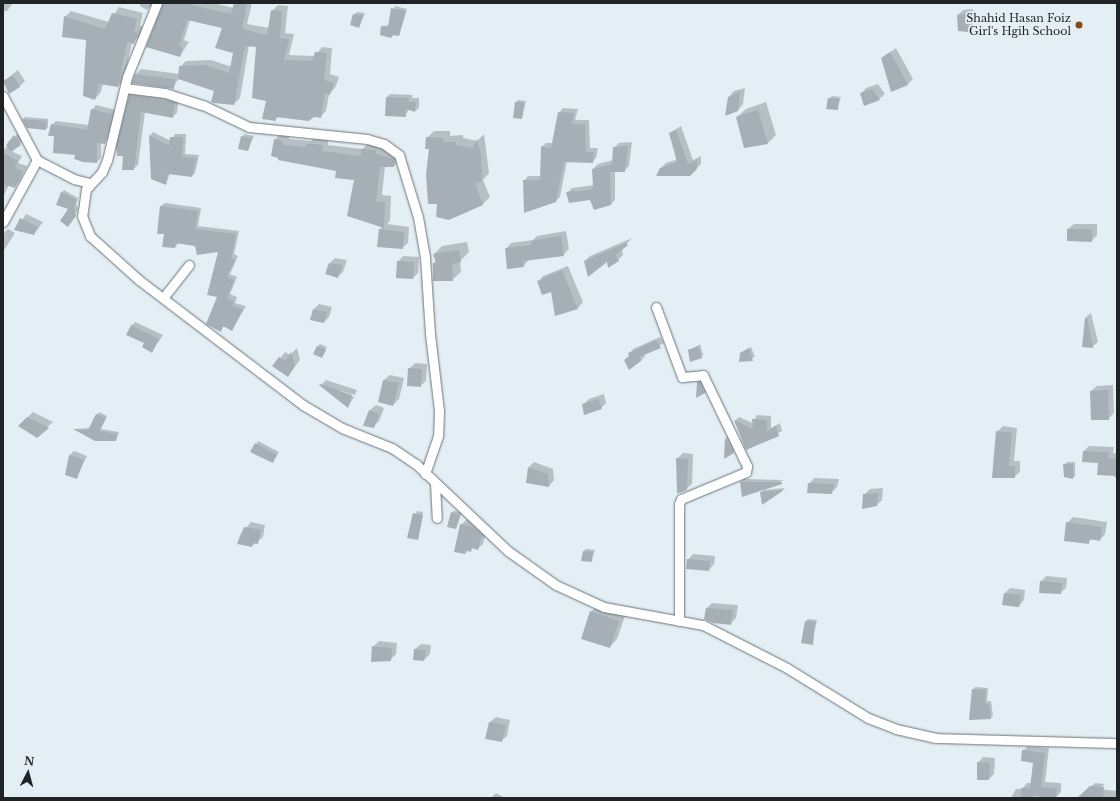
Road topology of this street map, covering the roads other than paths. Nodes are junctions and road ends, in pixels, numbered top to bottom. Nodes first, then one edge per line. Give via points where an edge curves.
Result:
1 (157, 3) edge
2 (125, 88) junction
3 (3, 96) edge
4 (37, 160) junction
5 (89, 183) junction
6 (3, 222) edge
7 (189, 265) dead end
8 (163, 298) junction
9 (656, 307) dead end
10 (425, 474) junction
11 (435, 484) junction
12 (437, 518) dead end
13 (679, 621) junction
14 (1117, 743) edge

1 - 2 street via 140,41
2 - 5 street via 107,160 102,172
2 - 10 street via 165,93 203,105 249,127 367,139 384,144 399,156 418,217 425,257 439,412 438,436
3 - 4 street
4 - 5 street via 74,179
4 - 6 street
5 - 8 street via 82,216 90,236
7 - 8 street
8 - 10 street via 303,405 342,428 392,448 416,464
9 - 13 street via 682,377 703,376 747,466 746,472 681,499
10 - 11 street
11 - 12 street
11 - 13 street via 508,551 556,585 604,606
13 - 14 street via 703,626 738,642 868,718 896,729 936,738

